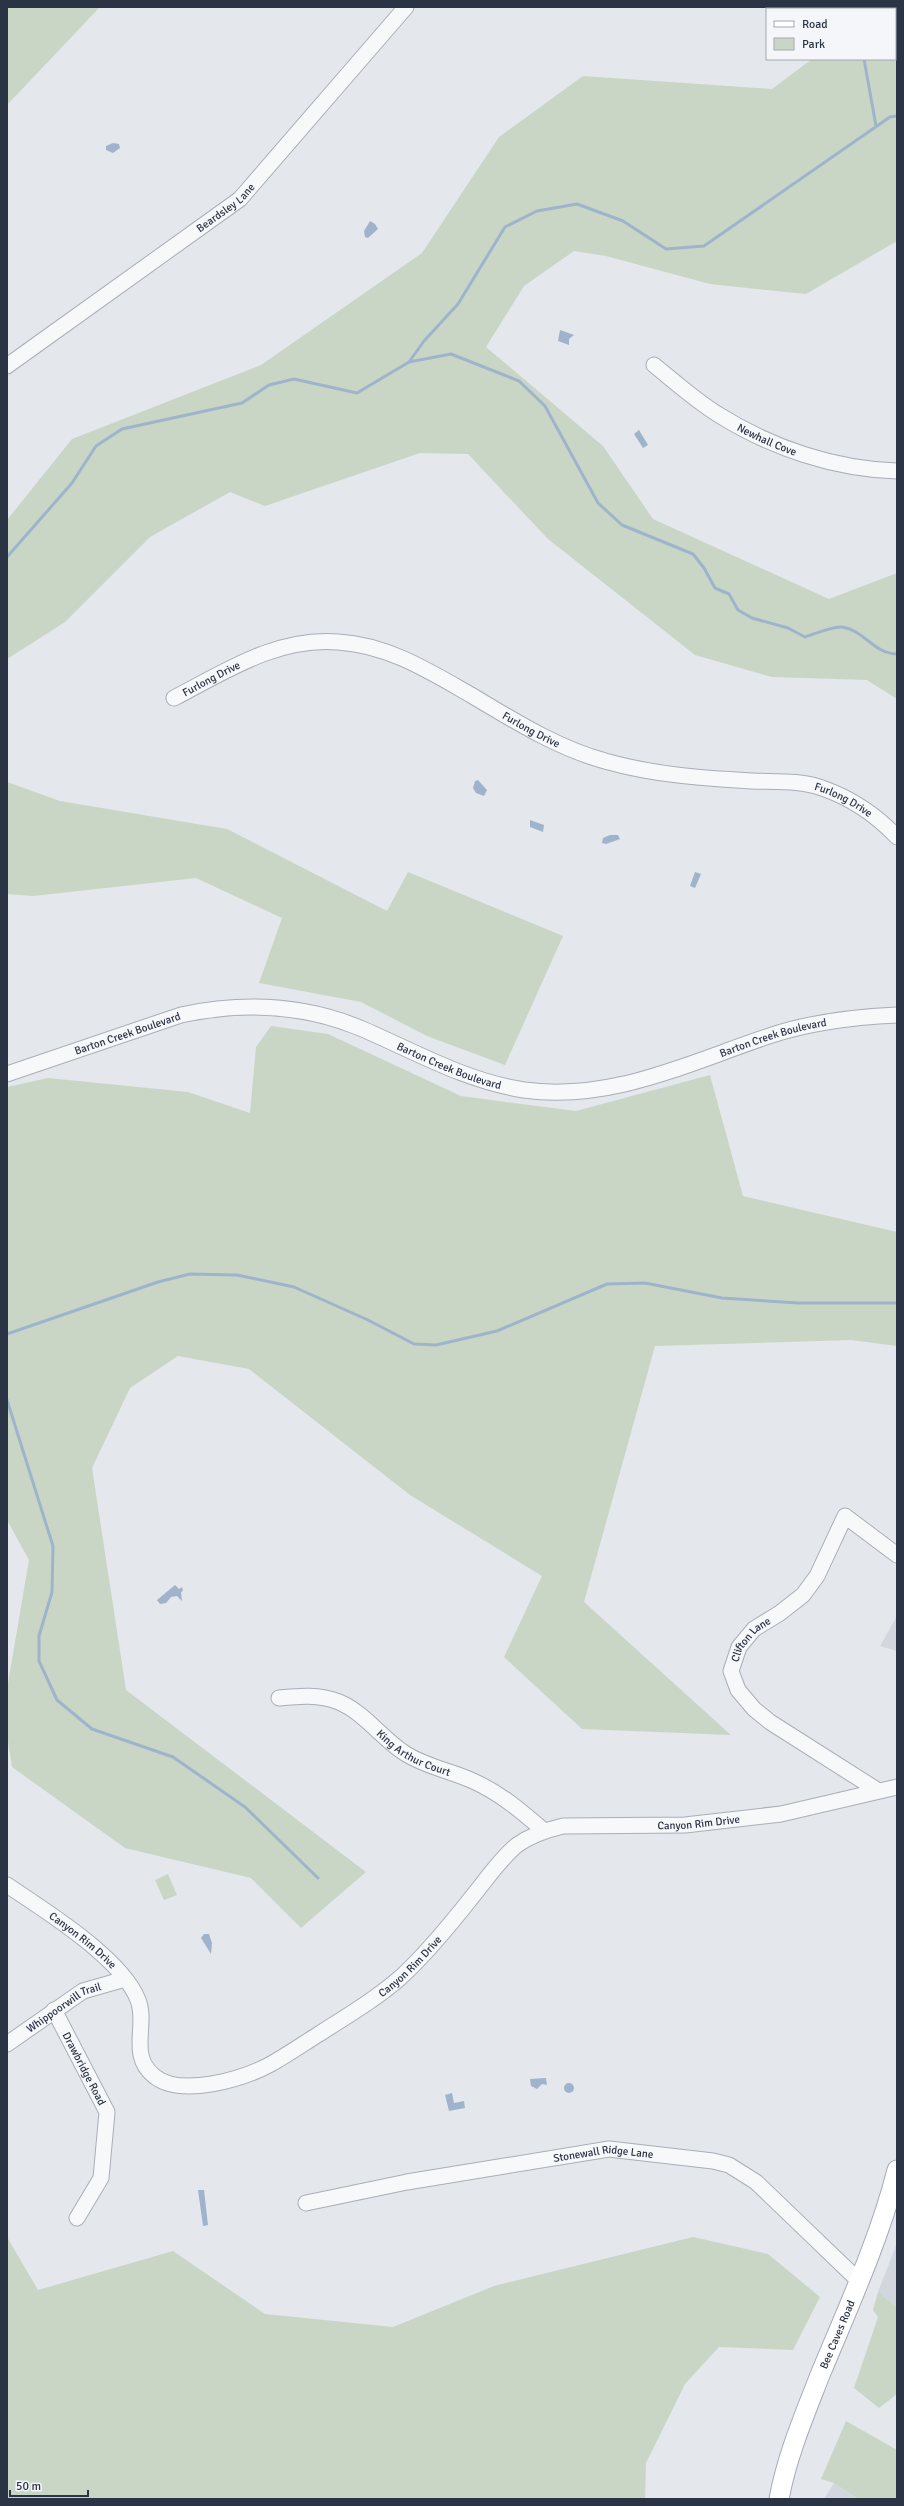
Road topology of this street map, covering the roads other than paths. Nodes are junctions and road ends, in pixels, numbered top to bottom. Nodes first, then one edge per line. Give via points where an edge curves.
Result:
1 (406, 7) edge
2 (654, 365) dead end
3 (7, 366) edge
4 (897, 471) edge
5 (174, 698) dead end
6 (897, 837) edge
7 (897, 1015) edge
8 (7, 1074) edge
9 (897, 1555) edge
10 (278, 1698) dead end
11 (897, 1787) edge
12 (877, 1790) junction
13 (543, 1830) junction
14 (7, 1885) edge
15 (125, 1979) junction
16 (54, 2010) junction
17 (7, 2044) edge
18 (897, 2170) edge
19 (306, 2203) dead end
20 (77, 2218) dead end
21 (859, 2281) junction
22 (778, 2499) edge

1 - 3 street, Beardsley Lane via 240,199
2 - 4 street, Newhall Cove via 719,415 780,446 848,466
5 - 6 street, Furlong Drive via 252,657 273,649 313,641 362,644 424,667 522,724 603,761 669,776 821,787 862,807 881,820
7 - 8 street, Barton Creek Boulevard via 844,1019 796,1028 646,1080 594,1091 549,1091 499,1085 460,1073 339,1021 289,1009 257,1006 210,1009 181,1015
9 - 12 street, Clifton Lane via 845,1516 817,1576 803,1595 754,1629 738,1646 731,1671 738,1690 754,1709 770,1722
10 - 13 street, King Arthur Court via 315,1696 339,1702 362,1716 405,1754 438,1770 473,1781 499,1795
11 - 12 street, Canyon Rim Drive
12 - 13 street, Canyon Rim Drive via 781,1814 685,1824 563,1826
13 - 15 street, Canyon Rim Drive via 517,1846 486,1879 441,1936 400,1977 365,2004 270,2065 242,2075 209,2085 184,2086 154,2076 142,2061 138,2042 141,2018 138,2000
14 - 15 street, Canyon Rim Drive via 84,1939
15 - 16 street, Whippoorwill Trail via 83,1991
16 - 17 street, Whippoorwill Trail
16 - 20 street, Drawbridge Road via 107,2112 101,2178
18 - 21 main road, Bee Caves Road
19 - 21 street, Stonewall Ridge Lane via 407,2182 603,2149 622,2149 713,2161 729,2165 756,2182
21 - 22 main road, Bee Caves Road via 801,2422 786,2465

